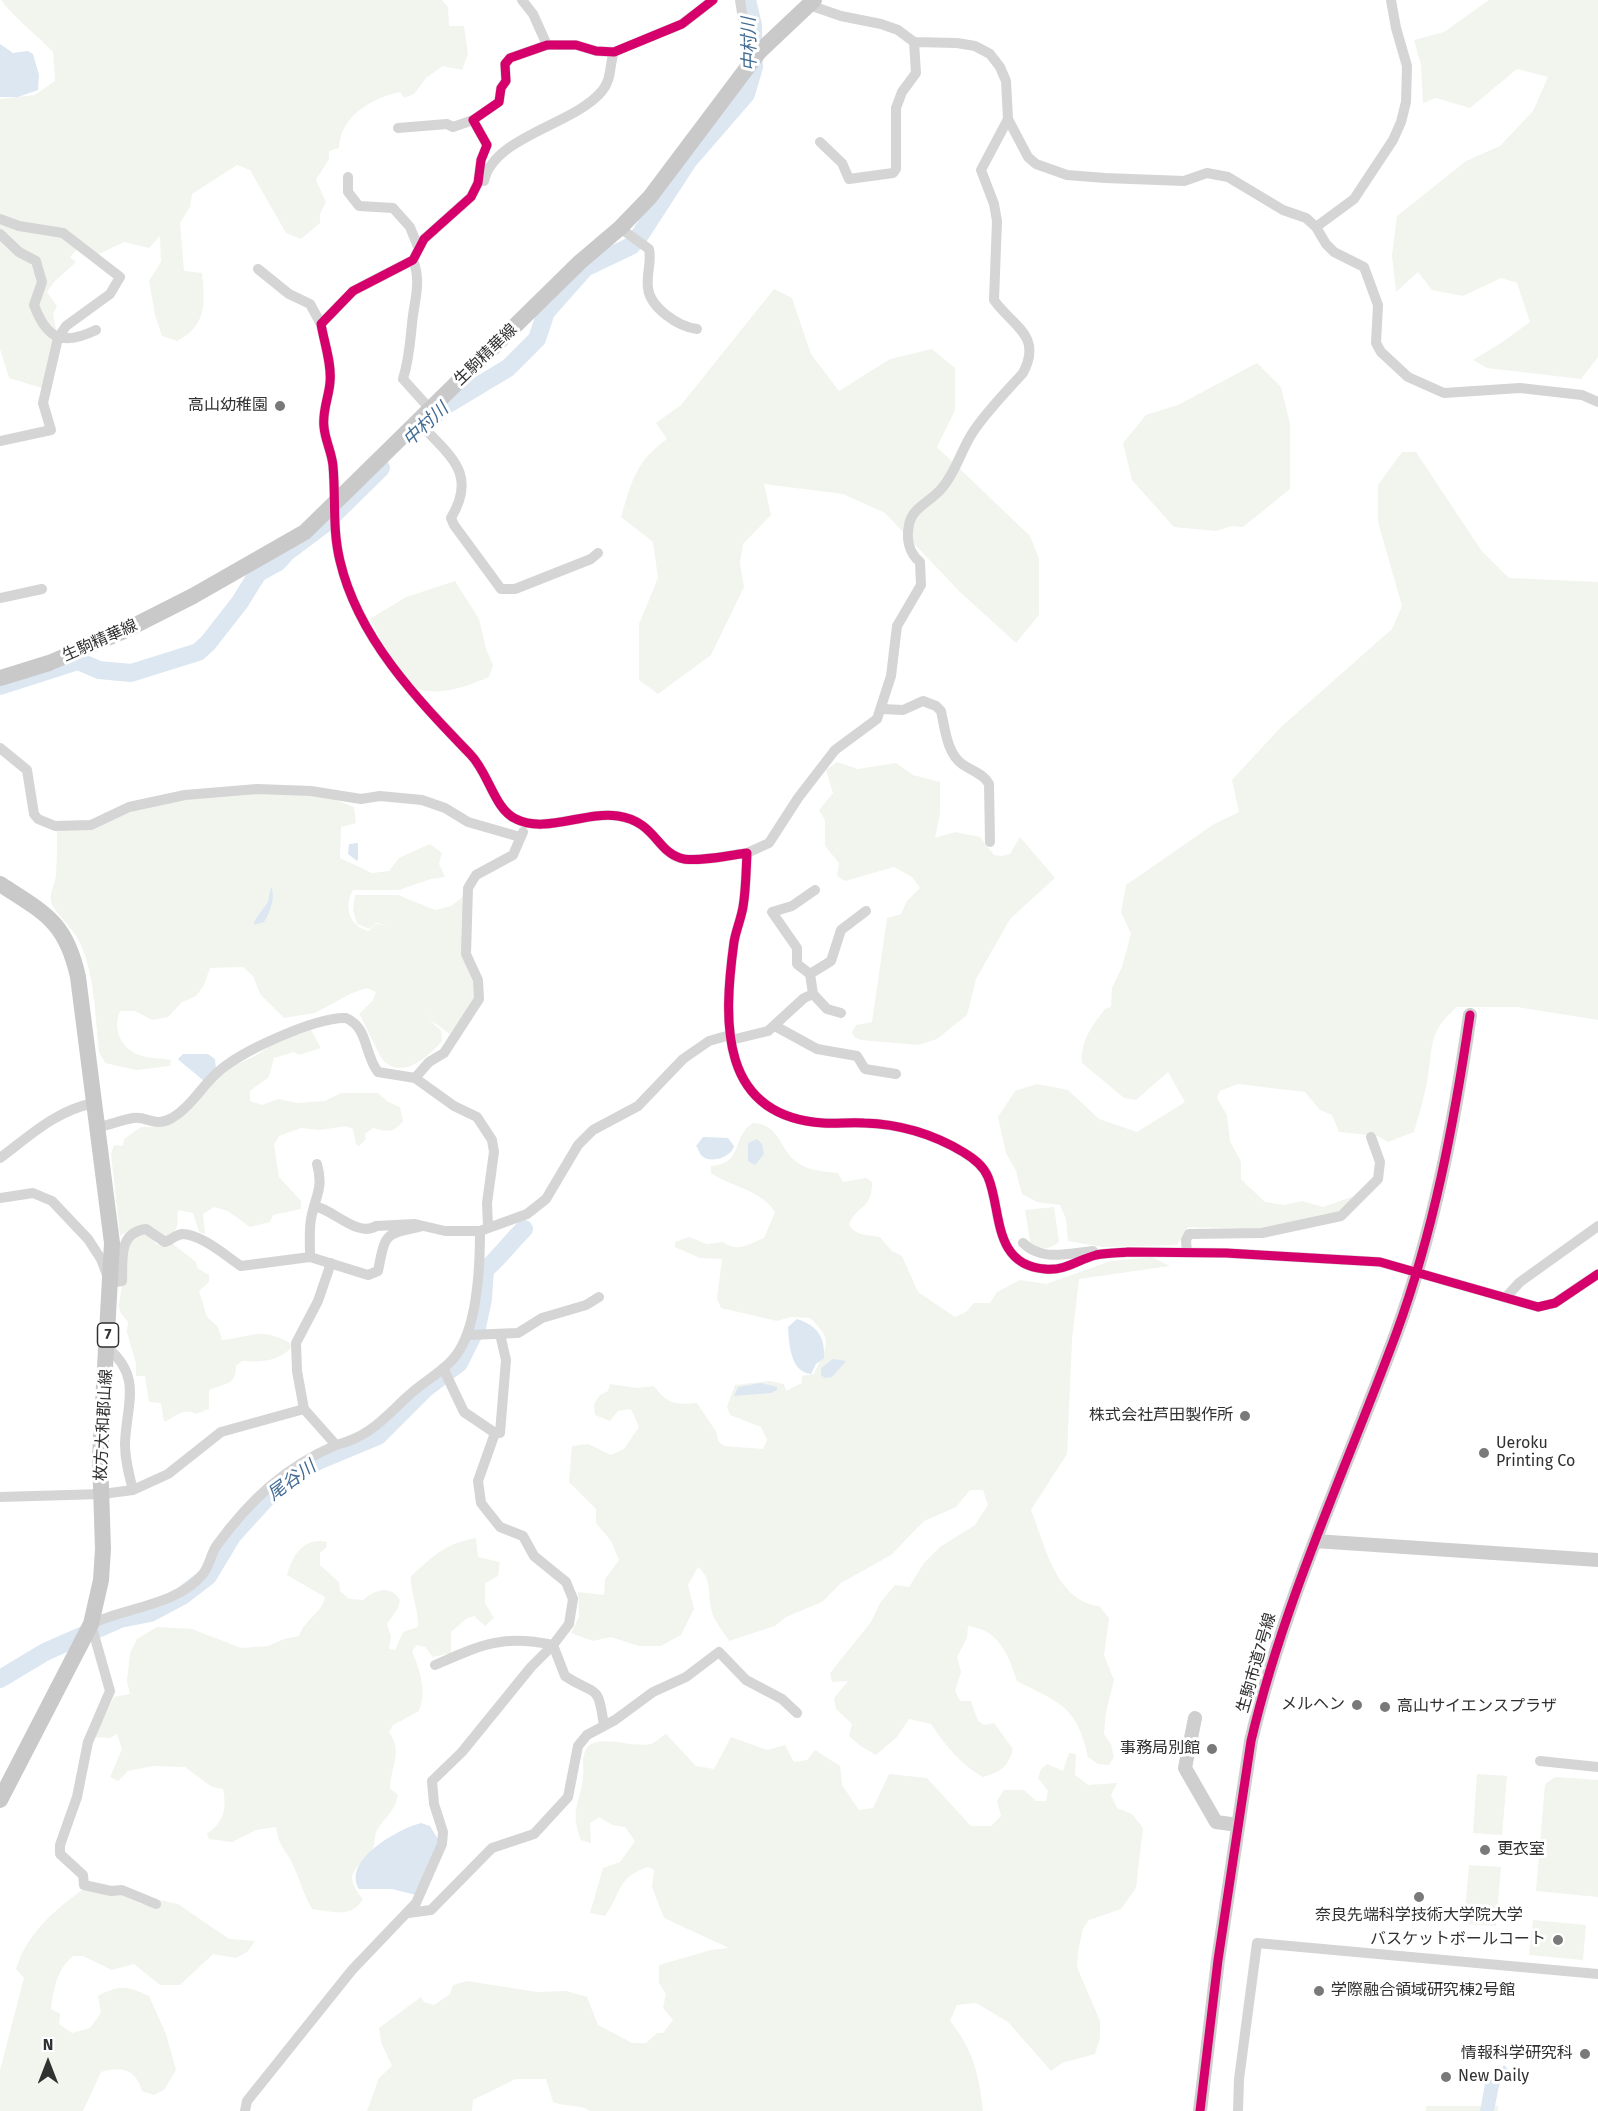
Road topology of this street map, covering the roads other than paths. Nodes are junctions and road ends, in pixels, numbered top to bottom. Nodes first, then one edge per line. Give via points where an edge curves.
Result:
1 (522, 0) edge
2 (713, 0) edge
3 (740, 0) edge
4 (1391, 0) edge
5 (812, 2) edge
6 (914, 42) junction
7 (547, 45) junction
8 (614, 52) junction
9 (750, 64) junction
10 (1008, 119) junction
11 (473, 120) junction
12 (398, 128) dead end
13 (820, 142) dead end
14 (348, 177) dead end
15 (471, 197) junction
16 (0, 219) edge
17 (1316, 227) junction
18 (620, 228) junction
19 (0, 234) edge
20 (418, 247) junction
21 (413, 260) junction
22 (258, 269) dead end
23 (321, 324) junction
24 (698, 329) dead end
25 (96, 330) dead end
26 (58, 338) junction
27 (1598, 402) edge
28 (424, 415) junction
29 (0, 441) edge
30 (334, 509) junction
31 (598, 553) dead end
32 (42, 589) dead end
33 (0, 598) edge
34 (0, 678) edge
35 (882, 709) junction
36 (0, 748) edge
37 (526, 823) junction
38 (520, 837) junction
39 (990, 842) dead end
40 (747, 853) junction
41 (0, 884) edge
42 (814, 890) dead end
43 (866, 911) dead end
44 (810, 974) junction
45 (813, 994) junction
46 (841, 1013) dead end
47 (1470, 1015) dead end
48 (775, 1026) junction
49 (730, 1038) junction
50 (896, 1074) dead end
51 (415, 1078) junction
52 (94, 1103) junction
53 (98, 1127) junction
54 (1371, 1137) dead end
55 (0, 1158) edge
56 (317, 1164) dead end
57 (0, 1198) edge
58 (314, 1206) junction
59 (423, 1226) junction
60 (1598, 1226) edge
61 (484, 1229) junction
62 (1023, 1243) dead end
63 (1187, 1252) junction
64 (1096, 1255) junction
65 (310, 1257) junction
66 (331, 1263) junction
67 (1417, 1270) junction
68 (1598, 1274) edge
69 (110, 1283) junction
70 (599, 1297) dead end
71 (1506, 1297) junction
72 (500, 1334) junction
73 (468, 1335) junction
74 (108, 1348) junction
75 (443, 1368) junction
76 (304, 1409) junction
77 (500, 1433) dead end
78 (336, 1445) junction
79 (133, 1490) junction
80 (102, 1494) junction
81 (0, 1497) edge
82 (1315, 1541) junction
83 (1598, 1560) edge
84 (91, 1624) junction
85 (553, 1645) junction
86 (435, 1665) dead end
87 (797, 1713) dead end
88 (1195, 1718) dead end
89 (604, 1726) junction
90 (1540, 1761) dead end
91 (1598, 1767) edge
92 (0, 1800) edge
93 (1238, 1825) junction
94 (156, 1904) dead end
95 (408, 1913) junction
96 (1598, 1974) edge
97 (245, 2111) edge
98 (1200, 2111) edge
99 (1238, 2111) edge

1 - 7 street
2 - 8 street via 682,24
3 - 9 street
4 - 17 street via 1407,66 1401,122 1354,199
5 - 6 street via 841,16 898,30
5 - 9 main road, 生駒精華線
6 - 10 street via 957,43 990,54 1006,81
6 - 13 street via 916,73 896,108 893,173 849,179 842,163
7 - 8 street via 576,45
7 - 11 street via 510,58 505,64 506,81 499,102
8 - 15 street via 609,80 597,96 564,119 532,132 491,162 479,190
9 - 18 main road, 生駒精華線 via 671,171
10 - 17 street via 1028,157 1050,169 1067,174 1173,181 1215,174 1228,177 1283,210 1297,213
10 - 35 street via 981,170 997,221 994,300 1023,330 1029,342 1028,364 972,433 941,490 912,515 909,546 912,556 920,562 921,585 897,626
11 - 12 street via 453,127 447,124
11 - 15 street via 487,145
14 - 20 street via 348,192 358,206 393,208 410,227
15 - 20 street
16 - 26 street via 63,233 120,277 110,294 66,326
17 - 27 street via 1334,252 1364,267 1378,305 1376,343 1394,366 1421,385 1444,393 1504,387 1566,392
18 - 24 street via 649,249 651,298 680,324
18 - 28 main road, 生駒精華線 via 580,262
19 - 26 street via 36,261 42,282 34,305 46,329
20 - 21 street
21 - 23 street via 353,291
21 - 28 street via 419,293 403,379
22 - 23 street via 289,294 310,304
23 - 30 street via 330,370 324,422 333,464
25 - 26 street via 76,340
26 - 29 street via 43,403 51,430
28 - 30 main road, 生駒精華線
28 - 31 street via 462,471 463,493 451,518 454,525 501,589 515,589
30 - 34 main road, 生駒精華線 via 305,532 193,596 80,651
30 - 37 street via 340,563 374,637 408,688 483,768 506,813
32 - 33 street
35 - 39 street via 903,710 923,701 941,711 954,756 989,784
35 - 40 street via 872,725 835,750 769,843
36 - 38 street via 27,770 34,814 55,826 91,825 129,807 162,798 257,789 330,793 361,799 380,796 422,800 468,822
37 - 38 street
37 - 40 street via 619,816 647,828 682,859
38 - 51 street via 513,855 471,880 466,954 478,980 480,996 444,1053
40 - 49 street via 743,907 733,951
41 - 52 main road, 枚方大和郡山線 / 7 via 47,916 72,948
42 - 44 street via 792,906 772,912 797,948 797,964
43 - 44 street via 841,930 831,960
44 - 45 street
45 - 46 street via 827,1009
45 - 48 street
47 - 67 street, 生駒市道7号線 via 1447,1153
48 - 49 street via 757,1035
48 - 50 street via 818,1049 857,1056 865,1069
49 - 61 street via 709,1041 697,1049 638,1106 593,1130 579,1144 538,1207
49 - 64 street via 747,1090 774,1110 820,1123 901,1127 974,1159 988,1175 1004,1240 1025,1263 1043,1269 1066,1269
51 - 53 street via 378,1072 363,1034 351,1020 341,1018 273,1038 231,1062 217,1072 186,1109 164,1122 133,1118
51 - 61 street via 454,1106 473,1113 492,1140 494,1152
52 - 53 main road, 枚方大和郡山線 / 7
52 - 55 street via 72,1107 51,1119
53 - 69 main road, 枚方大和郡山線 / 7 via 112,1243
54 - 63 street via 1380,1162 1378,1179 1341,1216 1262,1233 1189,1234
56 - 58 street via 320,1196
57 - 69 street via 33,1193 52,1201 88,1239
58 - 59 street via 325,1208 357,1228
58 - 65 street
59 - 61 street via 445,1231
59 - 66 street via 388,1236 378,1271 373,1274
60 - 71 street via 1520,1282
61 - 73 street
62 - 64 street via 1045,1254 1092,1251
63 - 64 street
63 - 67 street via 1329,1257
65 - 66 street
65 - 69 street via 241,1266 184,1234 165,1242 146,1229 128,1234 123,1244 122,1281
66 - 76 street via 318,1301 296,1343
67 - 71 street
67 - 82 street, 生駒市道7号線 via 1397,1333
68 - 71 street via 1555,1303 1538,1307
69 - 74 main road, 枚方大和郡山線 / 7
70 - 72 street via 586,1305 542,1318 518,1333
72 - 73 street
72 - 77 street via 506,1360
73 - 75 street via 453,1360
74 - 79 street via 118,1357 130,1381 125,1445
74 - 80 main road, 枚方大和郡山線 / 7 via 100,1457
75 - 78 street via 417,1387 372,1431
75 - 85 street via 464,1412 495,1433 478,1481 481,1503 500,1527 523,1536 534,1556 571,1590 569,1624
76 - 78 street
76 - 79 street via 221,1432 168,1474
78 - 84 street via 301,1462 272,1483 215,1548 203,1574 188,1586 158,1602
79 - 80 street
80 - 81 street
80 - 84 main road, 枚方大和郡山線 / 7 via 101,1580
82 - 83 street
82 - 93 street, 生駒市道7号線 via 1287,1613 1259,1706
84 - 92 main road, 枚方大和郡山線 / 7
84 - 94 street via 110,1691 88,1742 60,1854 83,1875 84,1885 111,1892 122,1890
85 - 86 street via 503,1640 475,1647
85 - 89 street via 565,1676 592,1689 599,1697
85 - 95 street via 432,1781 442,1844
87 - 89 street via 782,1699 746,1680 719,1652 686,1677 653,1692
88 - 93 street via 1185,1768 1216,1822
89 - 95 street via 587,1735 578,1746 568,1797 534,1834 492,1848 431,1910
90 - 91 street
93 - 98 street, 生駒市道7号線
95 - 97 street via 352,1970 247,2101
96 - 99 street via 1257,1943

